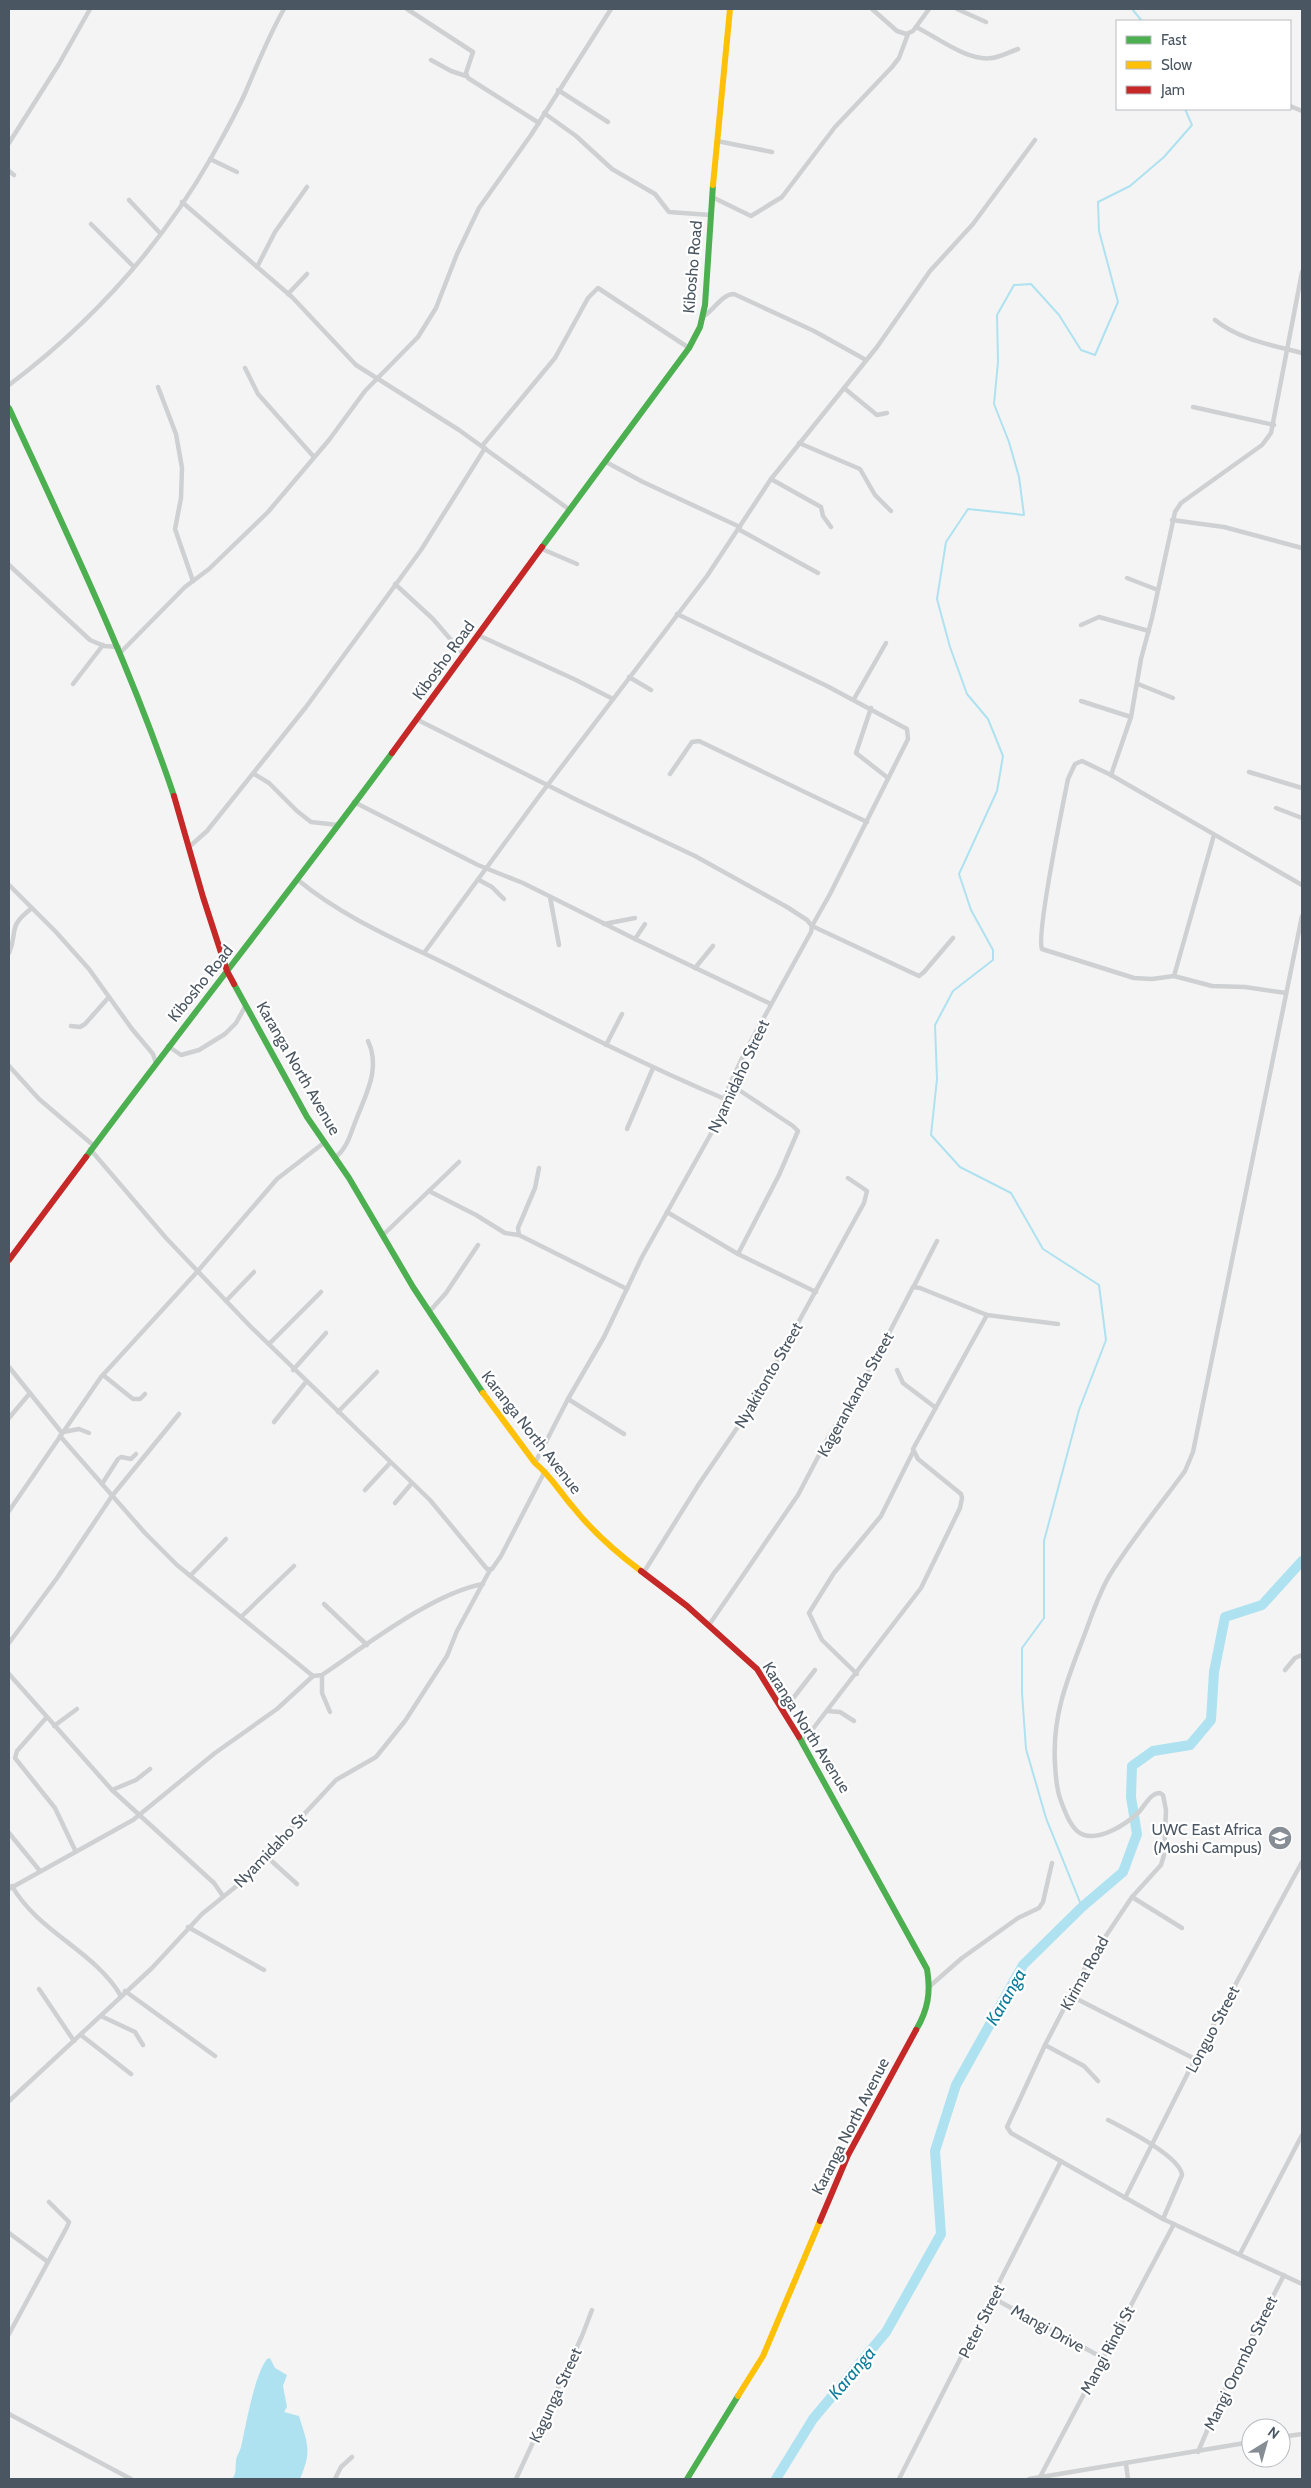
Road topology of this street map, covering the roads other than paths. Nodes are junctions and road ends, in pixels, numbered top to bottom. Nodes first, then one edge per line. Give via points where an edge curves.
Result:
1 (90, 9) edge
2 (284, 9) edge
3 (407, 9) edge
4 (611, 9) edge
5 (730, 9) edge
6 (872, 9) edge
7 (929, 9) edge
8 (957, 9) edge
9 (986, 22) dead end
10 (916, 27) junction
11 (908, 34) junction
12 (1018, 49) dead end
13 (431, 60) dead end
14 (466, 76) junction
15 (558, 90) junction
16 (544, 113) junction
17 (608, 122) dead end
18 (538, 123) junction
19 (1035, 140) dead end
20 (717, 141) junction
21 (9, 143) edge
22 (772, 152) dead end
23 (210, 160) junction
24 (9, 171) edge
25 (237, 172) dead end
26 (14, 175) dead end
27 (307, 188) dead end
28 (712, 197) junction
29 (129, 200) dead end
30 (182, 202) junction
31 (710, 215) junction
32 (90, 224) dead end
33 (160, 233) junction
34 (134, 267) junction
35 (257, 267) junction
36 (1302, 272) edge
37 (307, 274) dead end
38 (288, 294) junction
39 (704, 316) junction
40 (1215, 320) dead end
41 (689, 348) junction
42 (1288, 349) junction
43 (1302, 353) edge
44 (866, 360) junction
45 (245, 368) dead end
46 (375, 378) junction
47 (9, 385) edge
48 (158, 387) dead end
49 (844, 388) junction
50 (1193, 407) dead end
51 (9, 408) edge
52 (887, 413) dead end
53 (1274, 425) junction
54 (799, 443) junction
55 (484, 447) junction
56 (314, 457) junction
57 (606, 462) junction
58 (771, 479) junction
59 (570, 510) junction
60 (891, 512) dead end
61 (1172, 520) junction
62 (831, 527) dead end
63 (739, 528) junction
64 (1302, 548) edge
65 (542, 549) junction
66 (577, 564) dead end
67 (9, 565) edge
68 (818, 573) dead end
69 (1127, 578) dead end
70 (193, 581) junction
71 (395, 584) junction
72 (1158, 590) junction
73 (677, 614) junction
74 (1081, 625) dead end
75 (1149, 631) junction
76 (478, 635) junction
77 (886, 643) dead end
78 (103, 645) junction
79 (120, 650) junction
80 (465, 656) junction
81 (629, 677) junction
82 (72, 684) dead end
83 (1138, 684) junction
84 (651, 690) dead end
85 (1173, 698) dead end
86 (613, 699) junction
87 (854, 699) junction
88 (1081, 701) dead end
89 (871, 708) junction
90 (1131, 717) junction
91 (416, 719) junction
92 (1248, 772) dead end
93 (254, 774) junction
94 (670, 774) dead end
95 (1111, 774) junction
96 (888, 778) junction
97 (548, 785) junction
98 (1302, 788) edge
99 (354, 802) junction
100 (1276, 808) dead end
101 (1302, 818) edge
102 (867, 822) junction
103 (338, 825) junction
104 (1214, 834) junction
105 (189, 847) junction
106 (487, 869) junction
107 (298, 880) junction
108 (479, 880) junction
109 (9, 885) edge
110 (1302, 885) edge
111 (550, 897) junction
112 (504, 899) dead end
113 (32, 908) junction
114 (1302, 916) edge
115 (635, 918) dead end
116 (604, 924) junction
117 (645, 924) dead end
118 (812, 926) junction
119 (953, 938) dead end
120 (635, 939) junction
121 (559, 946) dead end
122 (713, 946) dead end
123 (9, 953) edge
124 (424, 953) junction
125 (695, 968) junction
126 (227, 971) junction
127 (1174, 976) junction
128 (1286, 993) junction
129 (109, 997) junction
130 (772, 1004) junction
131 (246, 1005) junction
132 (622, 1014) dead end
133 (71, 1026) dead end
134 (368, 1041) dead end
135 (168, 1046) junction
136 (606, 1046) junction
137 (156, 1063) junction
138 (9, 1066) edge
139 (653, 1068) junction
140 (730, 1084) junction
141 (725, 1099) junction
142 (627, 1129) dead end
143 (325, 1142) junction
144 (91, 1147) junction
145 (336, 1158) junction
146 (459, 1162) dead end
147 (540, 1168) dead end
148 (848, 1178) dead end
149 (429, 1191) junction
150 (666, 1212) junction
151 (519, 1234) junction
152 (383, 1235) junction
153 (936, 1241) dead end
154 (478, 1245) dead end
155 (738, 1254) junction
156 (9, 1260) edge
157 (198, 1272) junction
158 (254, 1272) dead end
159 (914, 1286) junction
160 (627, 1289) junction
161 (321, 1292) dead end
162 (816, 1292) junction
163 (226, 1301) junction
164 (429, 1312) junction
165 (987, 1315) junction
166 (1058, 1324) dead end
167 (326, 1333) dead end
168 (269, 1344) junction
169 (9, 1367) edge
170 (293, 1370) junction
171 (897, 1370) dead end
172 (377, 1372) dead end
173 (103, 1375) junction
174 (306, 1382) junction
175 (30, 1394) junction
176 (145, 1394) dead end
177 (568, 1399) junction
178 (936, 1408) junction
179 (338, 1412) junction
180 (179, 1414) dead end
181 (9, 1418) edge
182 (274, 1422) dead end
183 (89, 1433) dead end
184 (62, 1434) junction
185 (624, 1434) dead end
186 (913, 1452) junction
187 (136, 1454) dead end
188 (390, 1463) junction
189 (535, 1463) junction
190 (545, 1471) junction
191 (412, 1483) junction
192 (102, 1484) junction
193 (365, 1490) dead end
194 (112, 1496) junction
195 (395, 1503) dead end
196 (9, 1511) edge
197 (226, 1539) dead end
198 (294, 1566) dead end
199 (490, 1570) junction
200 (644, 1572) junction
201 (190, 1576) junction
202 (483, 1584) junction
203 (324, 1604) dead end
204 (241, 1617) junction
205 (709, 1626) junction
206 (9, 1643) edge
207 (367, 1645) junction
208 (1302, 1655) edge
209 (815, 1670) dead end
210 (1285, 1670) dead end
211 (9, 1674) edge
212 (857, 1674) junction
213 (322, 1675) junction
214 (313, 1676) junction
215 (77, 1709) dead end
216 (784, 1710) junction
217 (827, 1711) junction
218 (330, 1712) dead end
219 (46, 1718) junction
220 (854, 1722) dead end
221 (54, 1726) junction
222 (802, 1743) junction
223 (150, 1770) dead end
224 (112, 1790) junction
225 (139, 1813) junction
226 (9, 1833) edge
227 (75, 1850) junction
228 (266, 1856) junction
229 (1302, 1862) edge
230 (1052, 1864) dead end
231 (40, 1871) junction
232 (297, 1884) dead end
233 (11, 1888) edge
234 (223, 1896) junction
235 (1132, 1897) junction
236 (188, 1927) junction
237 (1182, 1928) dead end
238 (264, 1970) dead end
239 (930, 1986) junction
240 (39, 1989) dead end
241 (123, 1994) junction
242 (1071, 1996) junction
243 (101, 2016) junction
244 (81, 2035) junction
245 (74, 2041) junction
246 (143, 2045) dead end
247 (1045, 2045) junction
248 (215, 2056) dead end
249 (1194, 2060) junction
250 (131, 2074) dead end
251 (1098, 2081) dead end
252 (9, 2101) edge
253 (1108, 2120) dead end
254 (1302, 2135) edge
255 (1152, 2146) junction
256 (1062, 2161) junction
257 (1125, 2198) junction
258 (49, 2202) dead end
259 (1163, 2219) junction
260 (1174, 2224) junction
261 (9, 2233) edge
262 (1240, 2254) junction
263 (48, 2262) junction
264 (1284, 2275) junction
265 (1302, 2284) edge
266 (993, 2298) junction
267 (592, 2310) dead end
268 (9, 2334) edge
269 (1102, 2358) junction
270 (9, 2414) edge
271 (1241, 2444) edge
272 (1198, 2452) junction
273 (352, 2458) dead end
274 (1126, 2464) junction
275 (1040, 2477) junction
276 (517, 2478) edge
277 (132, 2479) edge
278 (335, 2479) edge
279 (525, 2479) edge
280 (687, 2479) edge
281 (899, 2479) edge
282 (1029, 2479) edge
283 (1128, 2479) edge

1 - 21 street
2 - 23 street
3 - 14 street via 473,52
4 - 15 street
5 - 20 street, Kibosho Road
6 - 11 street via 897,31
7 - 10 street
8 - 9 street
10 - 11 street
10 - 12 street via 981,58
11 - 28 street via 899,58 835,127 782,197 750,216
13 - 14 street
14 - 18 street
15 - 16 street
15 - 17 street
16 - 18 street
16 - 31 street via 576,136 612,169 656,194 669,212
18 - 46 street via 479,208 427,324 406,350
19 - 44 street via 973,224 930,271
20 - 22 street
20 - 28 street, Kibosho Road
23 - 25 street
23 - 30 street
24 - 26 street
27 - 35 street via 278,227
28 - 31 street, Kibosho Road
29 - 33 street
30 - 33 street
30 - 35 street
31 - 39 street, Kibosho Road
32 - 34 street
33 - 34 street
34 - 47 street via 91,316
35 - 38 street
36 - 42 street
37 - 38 street
38 - 46 street via 319,323 349,359
39 - 41 street, Kibosho Road
39 - 44 street via 724,297 734,294 814,331
40 - 42 street via 1234,334
41 - 55 street via 598,288 588,298 556,358
41 - 57 street, Kibosho Road
42 - 43 street
42 - 53 street
44 - 49 street
45 - 56 street via 258,394
46 - 55 street
46 - 56 street
48 - 70 street via 176,434 182,468 175,529
49 - 52 street via 877,415
49 - 54 street
50 - 53 street
51 - 79 street, Karanga North Avenue
53 - 61 street via 1262,445 1178,505
54 - 58 street
54 - 60 street via 860,469
55 - 59 street
55 - 71 street via 422,550
56 - 70 street via 268,512 210,569
57 - 59 street, Kibosho Road
57 - 63 street
58 - 62 street via 821,507
58 - 63 street
59 - 65 street, Kibosho Road
61 - 64 street via 1224,527
61 - 72 street
63 - 68 street
63 - 73 street
65 - 66 street
65 - 76 street, Kibosho Road
67 - 78 street via 78,630
69 - 72 street
70 - 79 street
71 - 80 street via 433,619
71 - 93 street
72 - 75 street
73 - 81 street
73 - 87 street
74 - 75 street via 1098,617
75 - 83 street
76 - 80 street, Kibosho Road
76 - 86 street
77 - 87 street
78 - 79 street
78 - 82 street
79 - 105 street, Karanga North Avenue via 163,760
80 - 91 street, Kibosho Road
81 - 84 street
81 - 86 street
83 - 85 street
83 - 90 street
86 - 97 street
87 - 89 street
88 - 90 street
89 - 96 street via 856,753
89 - 96 street, Nyamidaho Street via 908,731 908,739
90 - 95 street
91 - 97 street
91 - 99 street, Kibosho Road
92 - 98 street
93 - 103 street via 269,783 311,822
93 - 105 street via 198,841
94 - 102 street via 692,742 699,741
95 - 104 street
95 - 127 street via 1082,761 1075,764 1070,773 1044,911 1041,946 1134,978
96 - 102 street, Nyamidaho Street
97 - 106 street
97 - 118 street via 695,856 786,907
99 - 103 street, Kibosho Road
99 - 106 street
100 - 101 street
102 - 118 street, Nyamidaho Street
103 - 107 street, Kibosho Road
104 - 110 street
104 - 127 street
105 - 126 street, Karanga North Avenue
106 - 108 street
106 - 111 street
107 - 124 street via 334,906
107 - 126 street, Kibosho Road
108 - 112 street
108 - 124 street
109 - 113 street
111 - 116 street
111 - 121 street
113 - 123 street via 14,928
113 - 129 street via 73,951
114 - 128 street
115 - 116 street
116 - 120 street
117 - 120 street
118 - 119 street via 919,976
118 - 130 street, Nyamidaho Street
120 - 125 street
122 - 125 street
124 - 136 street
125 - 130 street
126 - 131 street, Karanga North Avenue
126 - 135 street, Kibosho Road
127 - 128 street via 1212,986
128 - 235 street, Kirima Road via 1192,1458 1109,1575 1058,1711 1054,1738 1057,1788 1075,1828 1085,1836 1112,1830 1139,1812 1154,1794 1163,1796 1166,1810 1164,1856 1156,1872
129 - 133 street via 85,1024
129 - 137 street via 153,1054
130 - 140 street, Nyamidaho Street
131 - 135 street via 233,1027 199,1050 181,1055
131 - 143 street, Karanga North Avenue via 284,1078
132 - 136 street
134 - 145 street via 373,1062 369,1089 348,1143
135 - 137 street, Kibosho Road
136 - 139 street
137 - 144 street, Kibosho Road
138 - 144 street
139 - 141 street
139 - 142 street
140 - 141 street, Nyamidaho Street
140 - 155 street via 798,1132
141 - 150 street, Nyamidaho Street via 713,1130
143 - 145 street, Karanga North Avenue
143 - 157 street via 277,1179
144 - 156 street, Kibosho Road
144 - 157 street
145 - 152 street, Karanga North Avenue
146 - 149 street
147 - 151 street via 518,1228
148 - 162 street, Nyakitonto Street via 865,1188 867,1194
149 - 151 street via 505,1233
149 - 152 street
150 - 155 street
150 - 160 street, Nyamidaho Street
151 - 160 street
152 - 164 street, Karanga North Avenue
153 - 159 street, Kagerankanda Street
154 - 164 street via 446,1293
155 - 162 street
157 - 163 street
157 - 173 street
158 - 163 street
159 - 165 street
159 - 205 street, Kagerankanda Street via 798,1495
160 - 177 street, Nyamidaho Street via 595,1354
161 - 168 street
162 - 200 street, Nyakitonto Street via 754,1403
163 - 168 street
164 - 189 street, Karanga North Avenue via 475,1383
165 - 166 street
165 - 178 street
167 - 170 street
168 - 170 street
169 - 175 street
170 - 174 street
171 - 178 street via 903,1383
172 - 179 street
173 - 176 street via 133,1399 140,1399
173 - 184 street
174 - 179 street
174 - 182 street
175 - 181 street
175 - 184 street
177 - 185 street
177 - 189 street, Nyamidaho Street
178 - 186 street
179 - 188 street
180 - 194 street
183 - 184 street via 79,1429
184 - 192 street
184 - 196 street
186 - 212 street via 881,1516 834,1573 809,1613 822,1640
186 - 212 street via 957,1489 962,1502 921,1588
187 - 192 street via 129,1460 118,1459
188 - 191 street
188 - 193 street
189 - 190 street, Karanga North Avenue
190 - 199 street, Nyamidaho St via 506,1547
190 - 200 street, Karanga North Avenue via 574,1509 619,1554
191 - 195 street
191 - 199 street via 439,1510 481,1564
192 - 194 street
194 - 201 street
194 - 206 street
197 - 201 street
198 - 204 street
199 - 202 street, Nyamidaho St
200 - 205 street, Karanga North Avenue
201 - 204 street
202 - 207 street via 409,1617
202 - 228 street, Nyamidaho St via 447,1656 405,1721 372,1760 336,1780
203 - 207 street
204 - 214 street
205 - 216 street, Karanga North Avenue via 757,1669
207 - 213 street
208 - 210 street
209 - 216 street
211 - 219 street
212 - 217 street
213 - 214 street
213 - 218 street via 322,1692
214 - 225 street via 277,1709
215 - 221 street
216 - 222 street, Karanga North Avenue
217 - 220 street via 840,1712
217 - 222 street
219 - 221 street
219 - 227 street via 15,1758 58,1814
221 - 224 street
222 - 239 street, Karanga North Avenue via 927,1969
223 - 224 street
224 - 225 street
225 - 227 street via 126,1825
225 - 234 street via 214,1883
226 - 231 street
227 - 231 street
228 - 232 street
228 - 234 street, Nyamidaho St
229 - 249 street, Longuo Street
230 - 239 street via 1039,1908 1018,1918 954,1964
231 - 233 street
233 - 241 street via 23,1903 76,1947
234 - 236 street, Nyamidaho St
235 - 237 street
235 - 242 street, Kirima Road via 1101,1942
236 - 238 street
236 - 241 street, Nyamidaho St via 152,1968
239 - 280 street, Karanga North Avenue via 926,2013 848,2155 764,2356
240 - 245 street
241 - 243 street, Nyamidaho St
241 - 248 street
242 - 247 street, Kirima Road
242 - 249 street
243 - 244 street, Nyamidaho St
243 - 246 street via 134,2032
244 - 245 street, Nyamidaho St
244 - 250 street
245 - 252 street, Nyamidaho St
247 - 251 street via 1084,2066
247 - 256 street, Kirima Road via 1007,2127 1011,2133
249 - 255 street, Longuo Street
253 - 255 street
254 - 262 street
255 - 257 street, Longuo Street
255 - 259 street via 1176,2163 1182,2172
256 - 257 street
256 - 266 street, Peter Street
257 - 259 street
258 - 263 street via 68,2222
259 - 260 street
260 - 262 street
260 - 269 street, Mangi Rindi St
261 - 263 street
262 - 264 street
263 - 268 street
264 - 265 street
264 - 272 street, Mangi Orombo Street via 1223,2394
266 - 269 street, Mangi Drive
266 - 281 street, Peter Street
267 - 276 street, Kagunga Street
269 - 275 street, Mangi Rindi St
270 - 277 street
271 - 272 street
272 - 274 street
273 - 278 street
274 - 275 street
274 - 283 street
275 - 282 street
276 - 279 street

